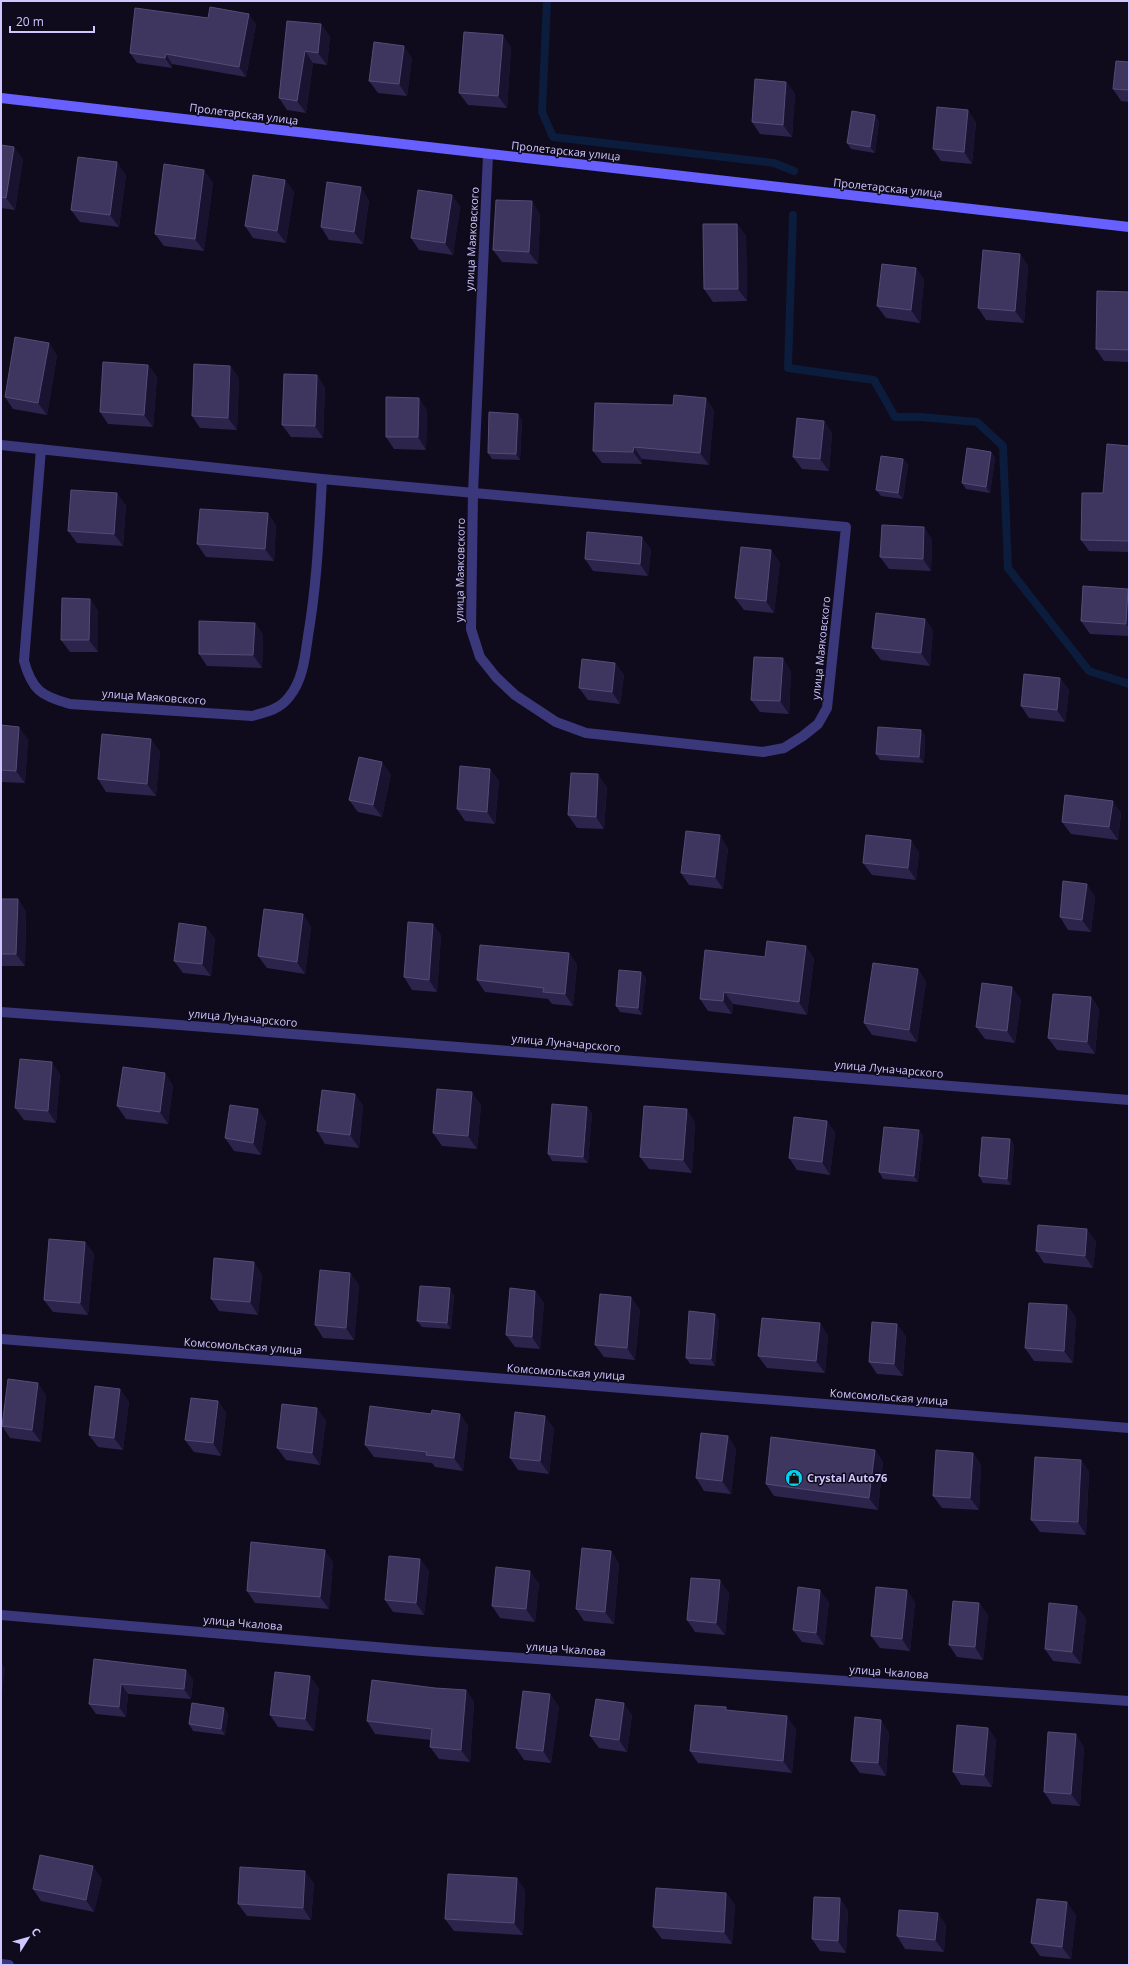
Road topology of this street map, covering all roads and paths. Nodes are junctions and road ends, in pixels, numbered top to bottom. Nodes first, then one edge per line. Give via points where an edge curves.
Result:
1 (1, 98) edge
2 (488, 155) junction
3 (1129, 227) edge
4 (1, 445) edge
5 (41, 449) junction
6 (322, 479) junction
7 (473, 493) junction
8 (1, 1012) edge
9 (1129, 1100) edge
10 (1, 1339) edge
11 (1129, 1428) edge
12 (1, 1615) edge
13 (1129, 1701) edge
14 (1, 1964) edge
15 (9, 1965) edge

1 - 2 main road, Пролетарская улица
2 - 3 main road, Пролетарская улица
2 - 7 street, улица Маяковского
4 - 5 street, улица Маяковского
5 - 6 street, улица Маяковского
5 - 6 street, улица Маяковского via 24,661 28,676 37,690 70,704 252,716 274,710 289,697 304,664 314,602
6 - 7 street, улица Маяковского
7 - 7 street, улица Маяковского via 846,527 827,708 818,724 784,748 763,752 586,733 556,722 515,695 480,657 471,630
8 - 9 street, улица Луначарского
10 - 11 street, Комсомольская улица
12 - 13 street, улица Чкалова via 422,1651
14 - 15 street

